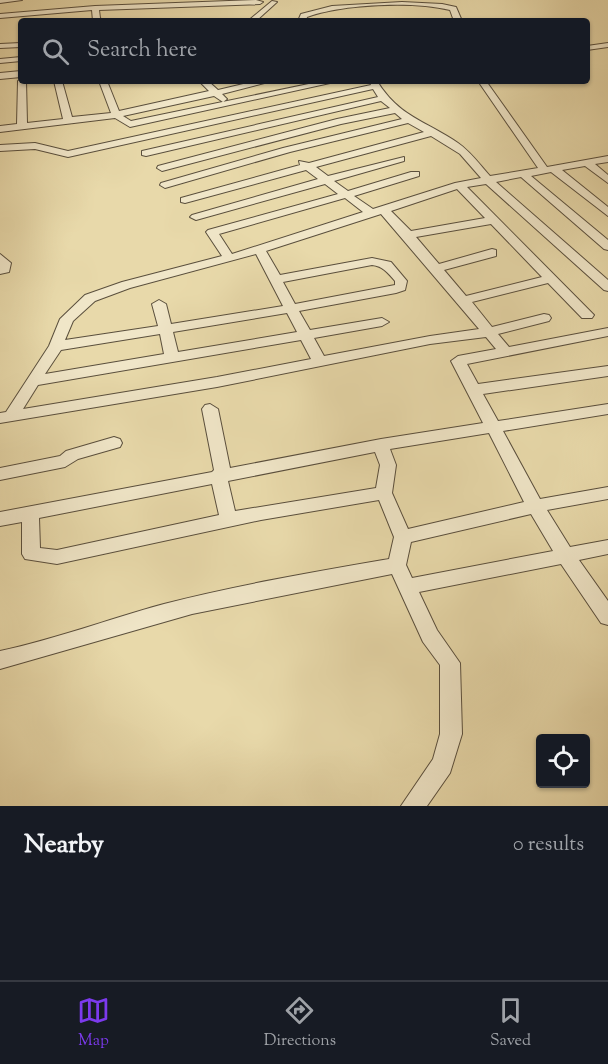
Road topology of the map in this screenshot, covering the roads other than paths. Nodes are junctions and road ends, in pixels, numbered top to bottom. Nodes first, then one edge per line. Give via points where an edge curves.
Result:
1 (19, 0) edge
2 (259, 1) edge
3 (278, 1) edge
4 (0, 2) edge
5 (171, 2) edge
6 (403, 2) edge
7 (445, 2) edge
8 (139, 3) edge
9 (196, 3) edge
10 (109, 4) edge
11 (95, 8) junction
12 (310, 13) junction
13 (0, 16) edge
14 (98, 18) edge
15 (115, 18) edge
16 (256, 18) edge
17 (303, 18) edge
18 (318, 18) edge
19 (457, 18) edge
20 (18, 45) edge
21 (608, 45) edge
22 (0, 46) edge
23 (590, 48) edge
24 (18, 59) edge
25 (0, 61) edge
26 (18, 74) edge
27 (0, 76) edge
28 (22, 84) edge
29 (59, 84) edge
30 (104, 84) edge
31 (206, 84) edge
32 (256, 84) edge
33 (321, 84) edge
34 (371, 84) edge
35 (376, 84) edge
36 (484, 84) edge
37 (217, 94) junction
38 (383, 98) junction
39 (229, 103) junction
40 (395, 110) junction
41 (242, 114) junction
42 (116, 115) junction
43 (409, 120) junction
44 (68, 121) junction
45 (258, 126) junction
46 (22, 127) junction
47 (0, 129) edge
48 (430, 133) junction
49 (272, 138) junction
50 (0, 148) edge
51 (287, 150) junction
52 (146, 153) dead end
53 (400, 159) dead end
54 (608, 159) edge
55 (587, 164) junction
56 (307, 166) junction
57 (162, 168) dead end
58 (549, 169) junction
59 (416, 174) dead end
60 (523, 174) junction
61 (488, 180) junction
62 (608, 180) edge
63 (328, 181) junction
64 (165, 185) dead end
65 (459, 185) junction
66 (346, 194) junction
67 (185, 200) dead end
68 (377, 210) junction
69 (608, 213) edge
70 (196, 217) dead end
71 (494, 220) junction
72 (408, 235) junction
73 (608, 246) edge
74 (259, 249) junction
75 (492, 253) dead end
76 (0, 258) edge
77 (229, 258) junction
78 (435, 269) junction
79 (0, 270) edge
80 (549, 279) junction
81 (276, 280) junction
82 (608, 287) edge
83 (462, 301) junction
84 (159, 304) dead end
85 (292, 308) junction
86 (586, 315) dead end
87 (544, 318) dead end
88 (382, 322) dead end
89 (165, 330) junction
90 (488, 332) junction
91 (608, 332) edge
92 (306, 336) junction
93 (56, 346) junction
94 (506, 352) junction
95 (172, 357) junction
96 (320, 362) junction
97 (608, 371) edge
98 (34, 381) junction
99 (473, 390) junction
100 (210, 409) dead end
101 (608, 409) edge
102 (5, 417) edge
103 (494, 427) junction
104 (114, 442) dead end
105 (381, 444) junction
106 (0, 474) edge
107 (221, 475) junction
108 (384, 493) junction
109 (608, 493) edge
110 (535, 506) junction
111 (30, 513) junction
112 (0, 519) edge
113 (229, 519) junction
114 (403, 537) junction
115 (608, 547) edge
116 (565, 555) junction
117 (397, 565) junction
118 (407, 587) junction
119 (608, 617) edge
120 (0, 660) edge
121 (413, 806) edge

1 - 4 street
2 - 3 street
2 - 9 street
3 - 16 street
5 - 8 street
5 - 9 street
6 - 7 street
6 - 12 street
7 - 19 street
8 - 10 street
9 - 15 street via 199,13
10 - 11 street
11 - 13 street
11 - 14 street
12 - 17 street
12 - 18 street
20 - 22 street
21 - 23 street
24 - 25 street
26 - 27 street
28 - 46 street
29 - 44 street
30 - 42 street
31 - 37 street
32 - 37 street
33 - 39 street
34 - 41 street
35 - 38 street
36 - 58 street
37 - 39 street
37 - 42 street
38 - 40 street
38 - 45 street
39 - 41 street
39 - 42 street via 130,124
40 - 43 street
40 - 49 street
41 - 45 street
41 - 50 street via 68,154 35,146
42 - 44 street
43 - 48 street
43 - 51 street
44 - 46 street
45 - 49 street
45 - 52 street
46 - 47 street
48 - 56 street
48 - 61 street via 452,142
49 - 51 street
49 - 57 street
51 - 56 street
51 - 64 street
53 - 63 street
54 - 55 street
55 - 58 street
55 - 62 street
56 - 63 street
56 - 67 street
58 - 60 street
58 - 69 street
59 - 66 street
60 - 61 street
60 - 73 street
61 - 65 street
61 - 82 street
63 - 66 street
63 - 70 street
65 - 68 street
65 - 71 street
66 - 68 street
66 - 77 street via 212,232
68 - 72 street
68 - 74 street
71 - 72 street
71 - 80 street
72 - 78 street
74 - 77 street
74 - 81 street
75 - 78 street
76 - 79 street via 5,263
77 - 93 street via 90,298 67,319
78 - 83 street
80 - 83 street
80 - 86 street
81 - 85 street
81 - 85 street via 374,262 387,265 402,281 401,287 391,290
83 - 90 street
84 - 89 street
85 - 89 street
85 - 92 street
87 - 90 street
88 - 92 street
89 - 93 street
89 - 95 street
90 - 94 street
90 - 96 street
91 - 94 street
92 - 95 street
92 - 96 street
93 - 98 street
94 - 99 street via 458,361
95 - 98 street
96 - 102 street
97 - 99 street
98 - 102 street
99 - 103 street
100 - 107 street
101 - 103 street
103 - 105 street
103 - 110 street
104 - 106 street via 72,455 65,461
105 - 107 street
105 - 108 street via 388,465
107 - 111 street
107 - 113 street
108 - 113 street
108 - 114 street
109 - 110 street
110 - 114 street
110 - 116 street
111 - 112 street
111 - 113 street via 31,554 57,557
114 - 117 street
115 - 116 street
116 - 118 street
116 - 119 street
117 - 118 street
117 - 120 street via 243,593
118 - 121 street via 430,636 450,663 451,734 442,765

